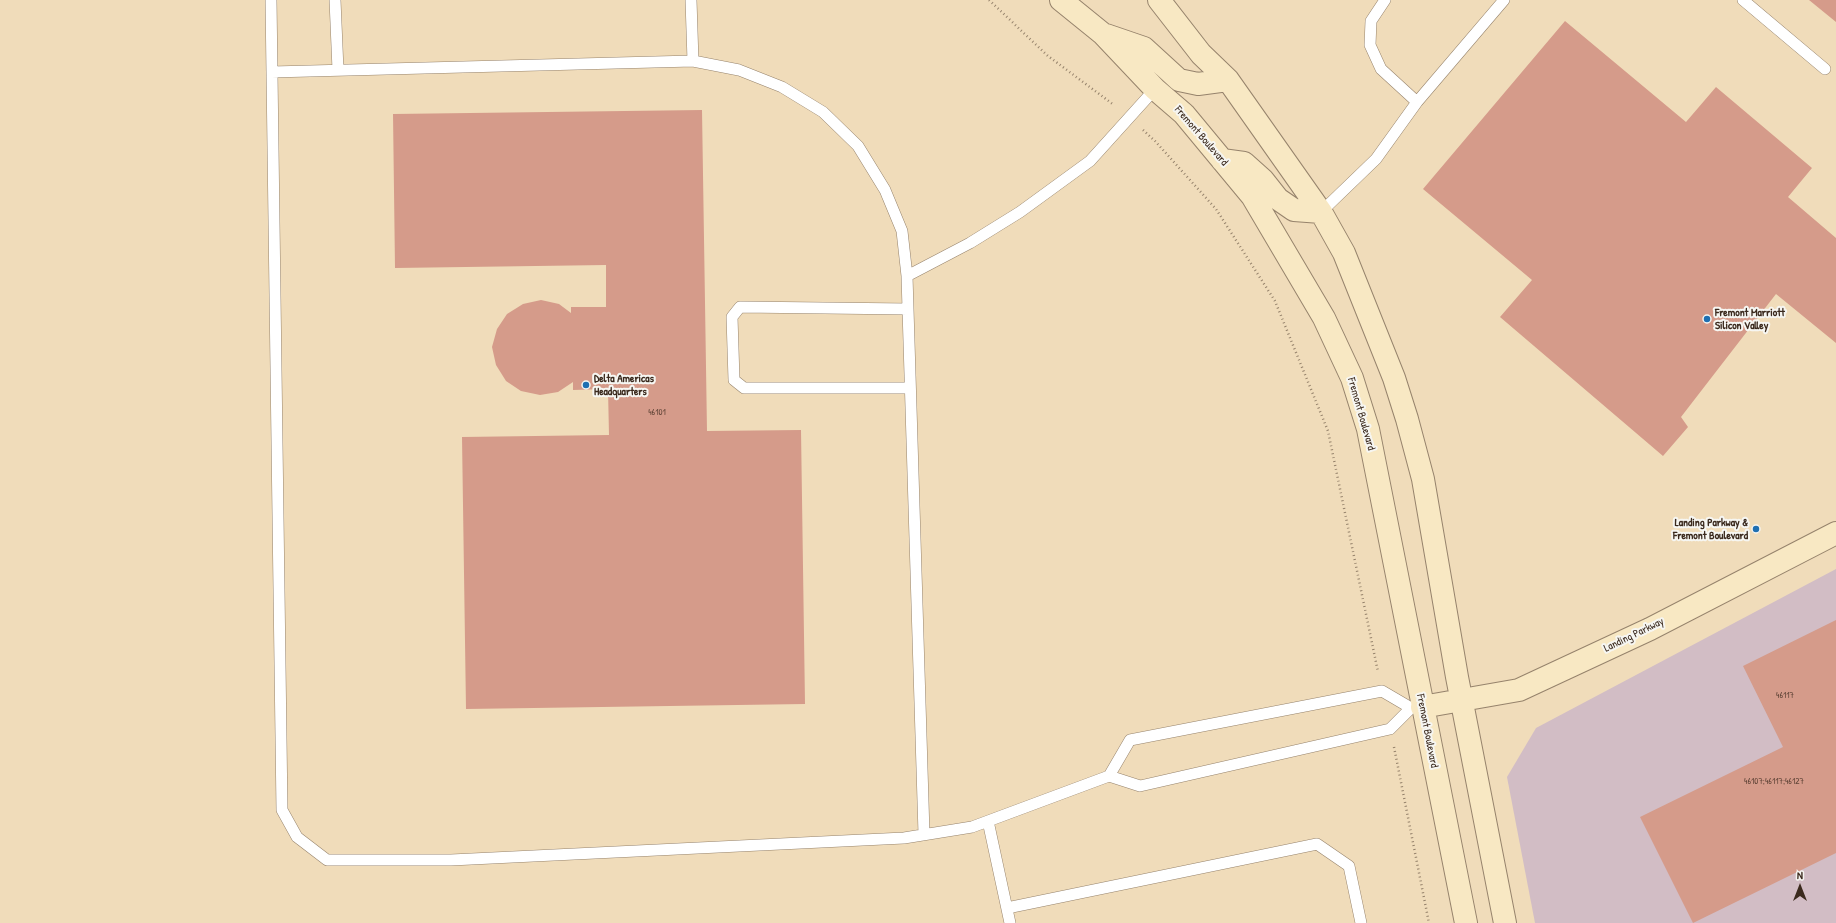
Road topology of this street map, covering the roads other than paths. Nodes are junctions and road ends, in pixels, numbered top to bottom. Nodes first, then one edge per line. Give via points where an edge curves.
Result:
1 (271, 0) edge
2 (335, 0) edge
3 (691, 0) edge
4 (1061, 0) edge
5 (1159, 0) edge
6 (1385, 0) edge
7 (1504, 0) edge
8 (1743, 0) edge
9 (1103, 34) junction
10 (694, 61) junction
11 (1825, 69) dead end
12 (338, 70) junction
13 (272, 72) junction
14 (1228, 80) junction
15 (1155, 89) junction
16 (1417, 102) junction
17 (1222, 160) junction
18 (1321, 212) junction
19 (907, 276) junction
20 (908, 309) junction
21 (910, 388) junction
22 (1836, 533) edge
23 (1462, 700) junction
24 (1417, 708) junction
25 (1109, 776) junction
26 (988, 821) junction
27 (924, 834) junction
28 (1006, 908) junction
29 (1010, 923) edge
30 (1361, 923) edge
31 (1466, 923) edge
32 (1505, 923) edge

1 - 13 lane
2 - 12 lane
3 - 10 lane
4 - 9 main road, Fremont Boulevard
5 - 14 main road via 1201,54
6 - 16 lane via 1371,21 1370,44 1381,69
7 - 16 lane
8 - 11 lane
9 - 14 main road via 1144,48 1179,80 1198,84
9 - 15 main road, Fremont Boulevard
10 - 12 lane
10 - 19 lane via 739,70 782,87 823,112 858,146 885,190 902,231
12 - 13 lane
13 - 27 lane via 282,810 297,837 327,860 451,860 904,838
14 - 18 main road
15 - 17 main road, Fremont Boulevard via 1184,114
15 - 19 lane via 1090,161 1020,212 970,243
16 - 18 lane via 1376,158
17 - 18 main road via 1244,163 1263,180 1278,199 1294,210
17 - 24 main road, Fremont Boulevard via 1252,196 1324,318 1352,378 1368,429
18 - 23 main road via 1344,253 1373,321 1407,419 1423,479
19 - 20 lane
20 - 21 lane
20 - 21 lane via 740,308 732,317 734,380 744,388
21 - 27 lane
22 - 23 main road, Landing Parkway via 1650,629 1519,690
23 - 24 main road, Landing Parkway
23 - 32 main road
24 - 25 lane via 1390,729 1140,786
24 - 25 lane via 1382,692 1130,740
24 - 31 main road, Fremont Boulevard
25 - 26 lane
26 - 27 lane via 972,827
26 - 28 lane
28 - 29 lane
28 - 30 lane via 1317,844 1349,866

